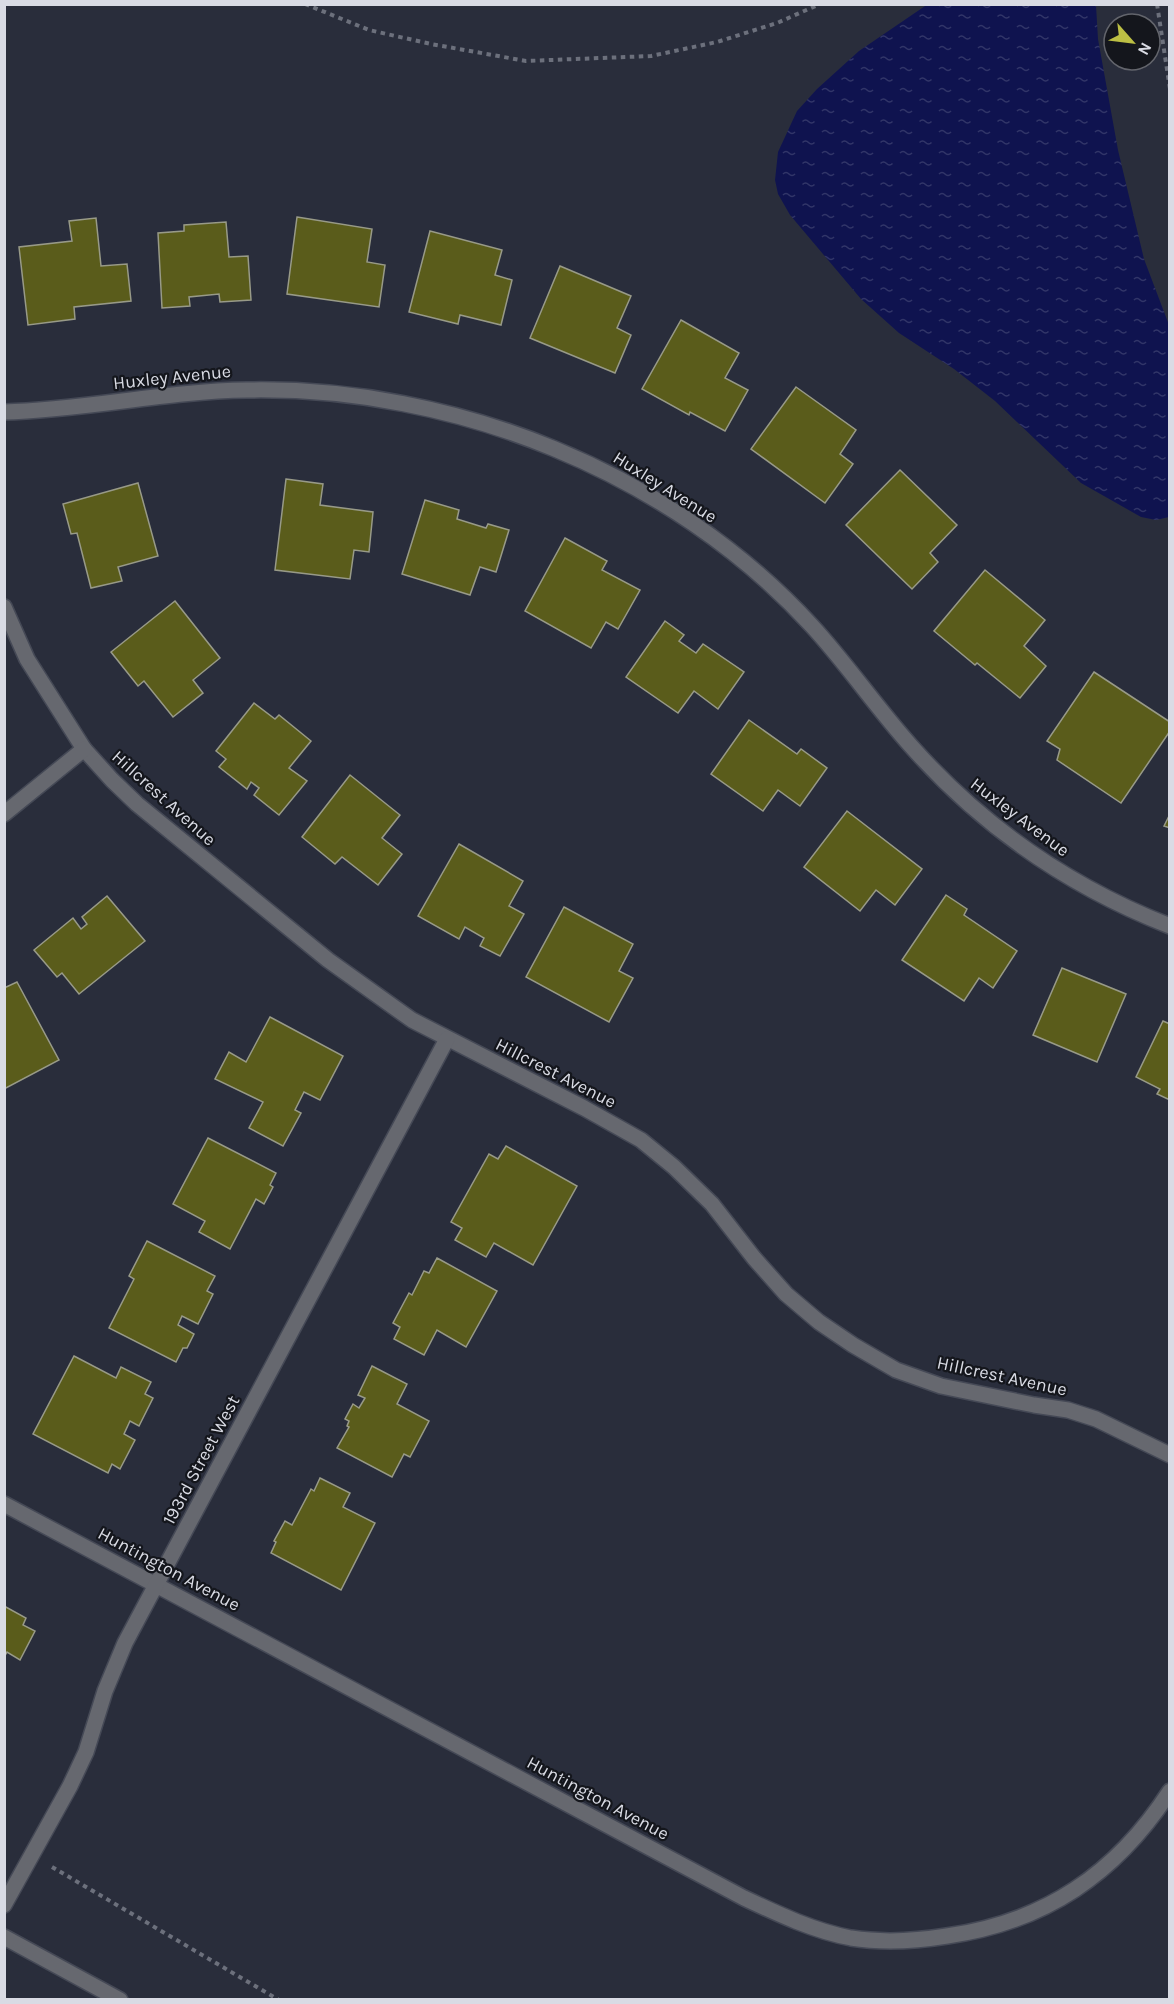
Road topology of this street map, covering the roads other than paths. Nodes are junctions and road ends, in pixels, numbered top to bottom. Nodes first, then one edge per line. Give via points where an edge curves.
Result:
1 (4, 412) edge
2 (4, 607) edge
3 (84, 749) junction
4 (4, 814) edge
5 (1170, 926) edge
6 (447, 1039) junction
7 (1170, 1455) edge
8 (4, 1504) edge
9 (157, 1585) junction
10 (1170, 1791) edge
11 (4, 1905) edge
12 (4, 1937) edge
13 (120, 2000) edge

1 - 5 street, Huxley Avenue via 195,392 299,390 403,403 463,417 552,448 654,500 731,553 771,587 844,662 940,778 1009,837 1085,887
2 - 3 street, Hillcrest Avenue via 27,659
3 - 4 street
3 - 6 street, Hillcrest Avenue via 137,804 328,960 412,1020
6 - 7 street, Hillcrest Avenue via 640,1140 712,1204 786,1294 853,1345 888,1365 941,1386 1068,1410 1096,1419
6 - 9 street, 193rd Street West
8 - 9 street, Huntington Avenue
9 - 10 street, Huntington Avenue via 744,1898 781,1916 851,1938 929,1939 970,1933 1010,1923 1056,1902 1100,1871 1129,1844
9 - 11 street, 193rd Street West via 118,1659 82,1760
12 - 13 street

